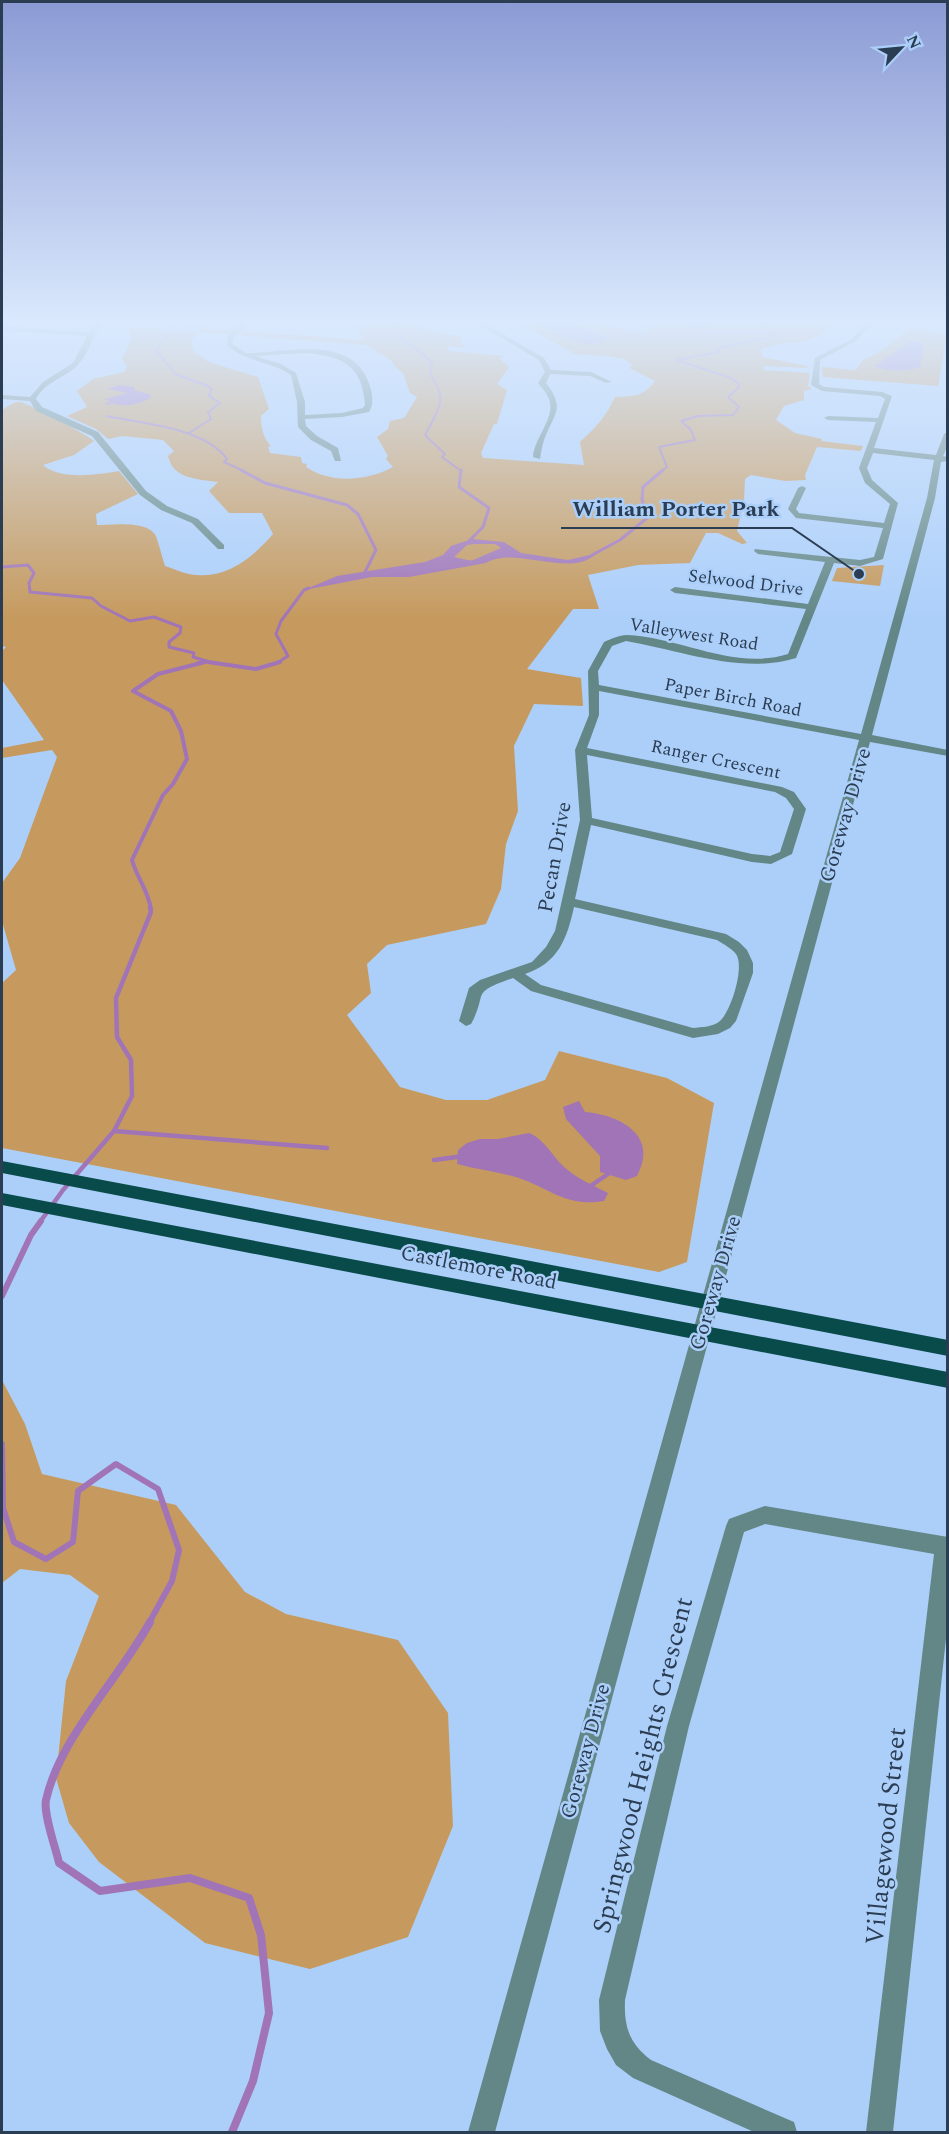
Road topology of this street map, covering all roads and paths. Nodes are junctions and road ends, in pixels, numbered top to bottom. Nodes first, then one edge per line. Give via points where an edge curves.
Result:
1 (63, 420) edge
2 (301, 420) edge
3 (550, 420) edge
4 (870, 420) edge
5 (881, 420) joint
6 (948, 434) edge
7 (870, 450) junction
8 (537, 457) dead end
9 (943, 458) edge
10 (338, 459) dead end
11 (802, 488) dead end
12 (888, 526) junction
13 (220, 547) dead end
14 (758, 551) dead end
15 (830, 560) junction
16 (675, 590) dead end
17 (812, 607) junction
18 (593, 687) junction
19 (866, 740) junction
20 (581, 750) junction
21 (948, 753) edge
22 (586, 820) junction
23 (570, 902) junction
24 (516, 974) junction
25 (466, 1021) dead end
26 (2, 1167) edge
27 (2, 1199) edge
28 (709, 1303) junction
29 (700, 1334) junction
30 (948, 1348) edge
31 (948, 1380) edge
32 (946, 1547) edge
33 (481, 2133) edge
34 (784, 2133) edge
35 (880, 2133) edge

1 - 13 street via 95,434 143,493 164,508 195,521
2 - 10 street via 302,427 335,450
3 - 8 street via 538,438
4 - 5 street
5 - 7 street
6 - 9 street, Goreway Drive
7 - 9 street
7 - 12 street via 863,474 893,500
9 - 19 street, Goreway Drive
11 - 12 street via 792,509 796,515
12 - 15 street via 874,562
14 - 15 street
15 - 17 street, Valleywest Road
16 - 17 street, Selwood Drive
17 - 18 street, Valleywest Road via 792,656 784,660 746,660 625,638 608,644 594,671
18 - 19 street, Paper Birch Road
18 - 20 street, Pecan Drive via 594,716
19 - 21 street, Paper Birch Road
19 - 28 street, Goreway Drive
20 - 22 street, Pecan Drive
20 - 22 street, Ranger Crescent via 778,789 790,795 800,809 786,854 771,860
22 - 23 street, Pecan Drive
23 - 24 street, Pecan Drive via 552,949 537,965
23 - 24 street via 732,942 745,953 748,964 729,1021 708,1032 680,1030 536,988
24 - 25 street, Pecan Drive via 485,983 474,992
26 - 28 main road, Castlemore Road
27 - 29 main road, Castlemore Road
28 - 29 street, Goreway Drive
28 - 30 main road, Castlemore Road
29 - 31 main road, Castlemore Road
29 - 33 street, Goreway Drive
32 - 34 street, Springwood Heights Crescent via 765,1515 736,1526 678,1726 612,2000 610,2023 617,2046 635,2064
32 - 35 street, Villagewood Street

